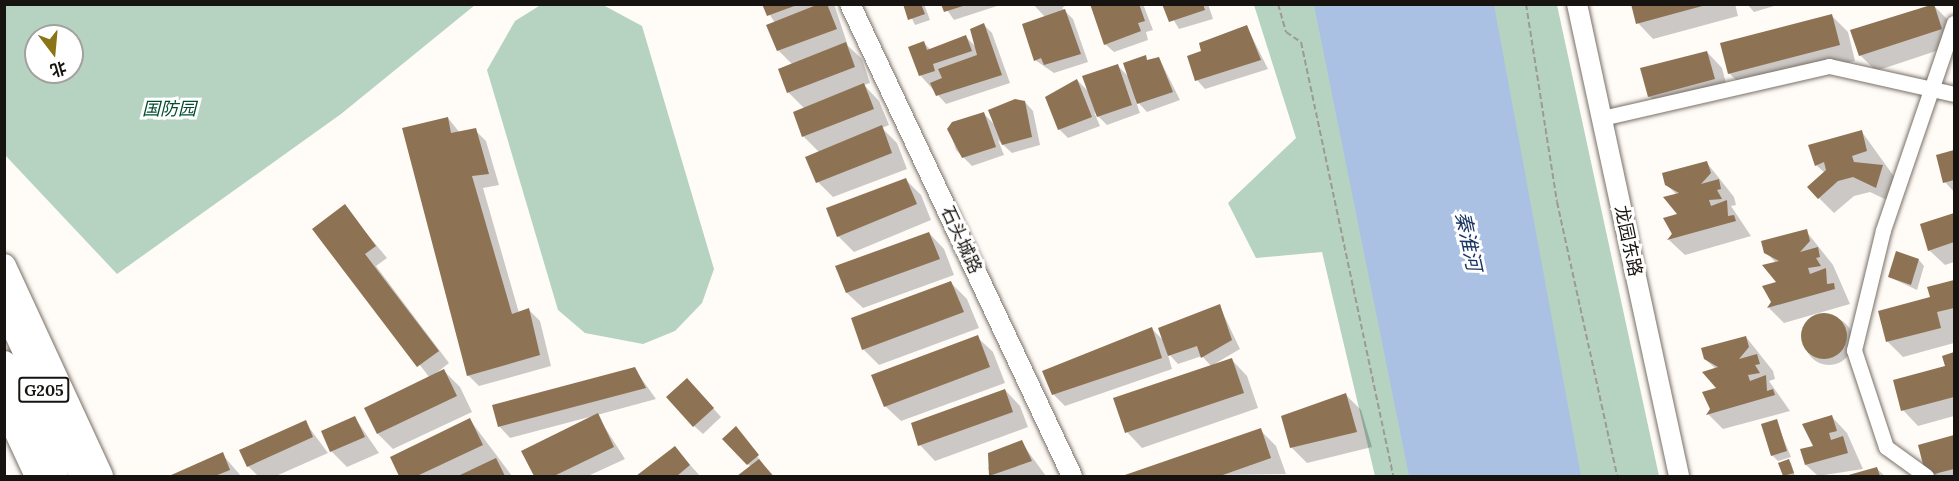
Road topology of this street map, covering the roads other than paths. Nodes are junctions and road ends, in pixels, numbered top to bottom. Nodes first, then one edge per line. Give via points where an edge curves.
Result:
1 (850, 4) edge
2 (1577, 4) edge
3 (1954, 23) edge
4 (1929, 87) junction
5 (1954, 94) edge
6 (1602, 118) junction
7 (4, 266) edge
8 (4, 304) edge
9 (4, 364) edge
10 (4, 405) edge
11 (37, 477) edge
12 (55, 477) edge
13 (83, 477) edge
14 (101, 477) edge
15 (1072, 477) edge
16 (1680, 477) edge
17 (1926, 477) edge

1 - 15 street, 石头城路
2 - 6 street, 龙园东路
3 - 4 street
4 - 5 street
4 - 6 street via 1829,66
4 - 17 street via 1883,230 1854,350 1886,447
6 - 16 street, 龙园东路
7 - 14 main road
8 - 13 highway, G205
9 - 12 highway, G205
10 - 11 main road

